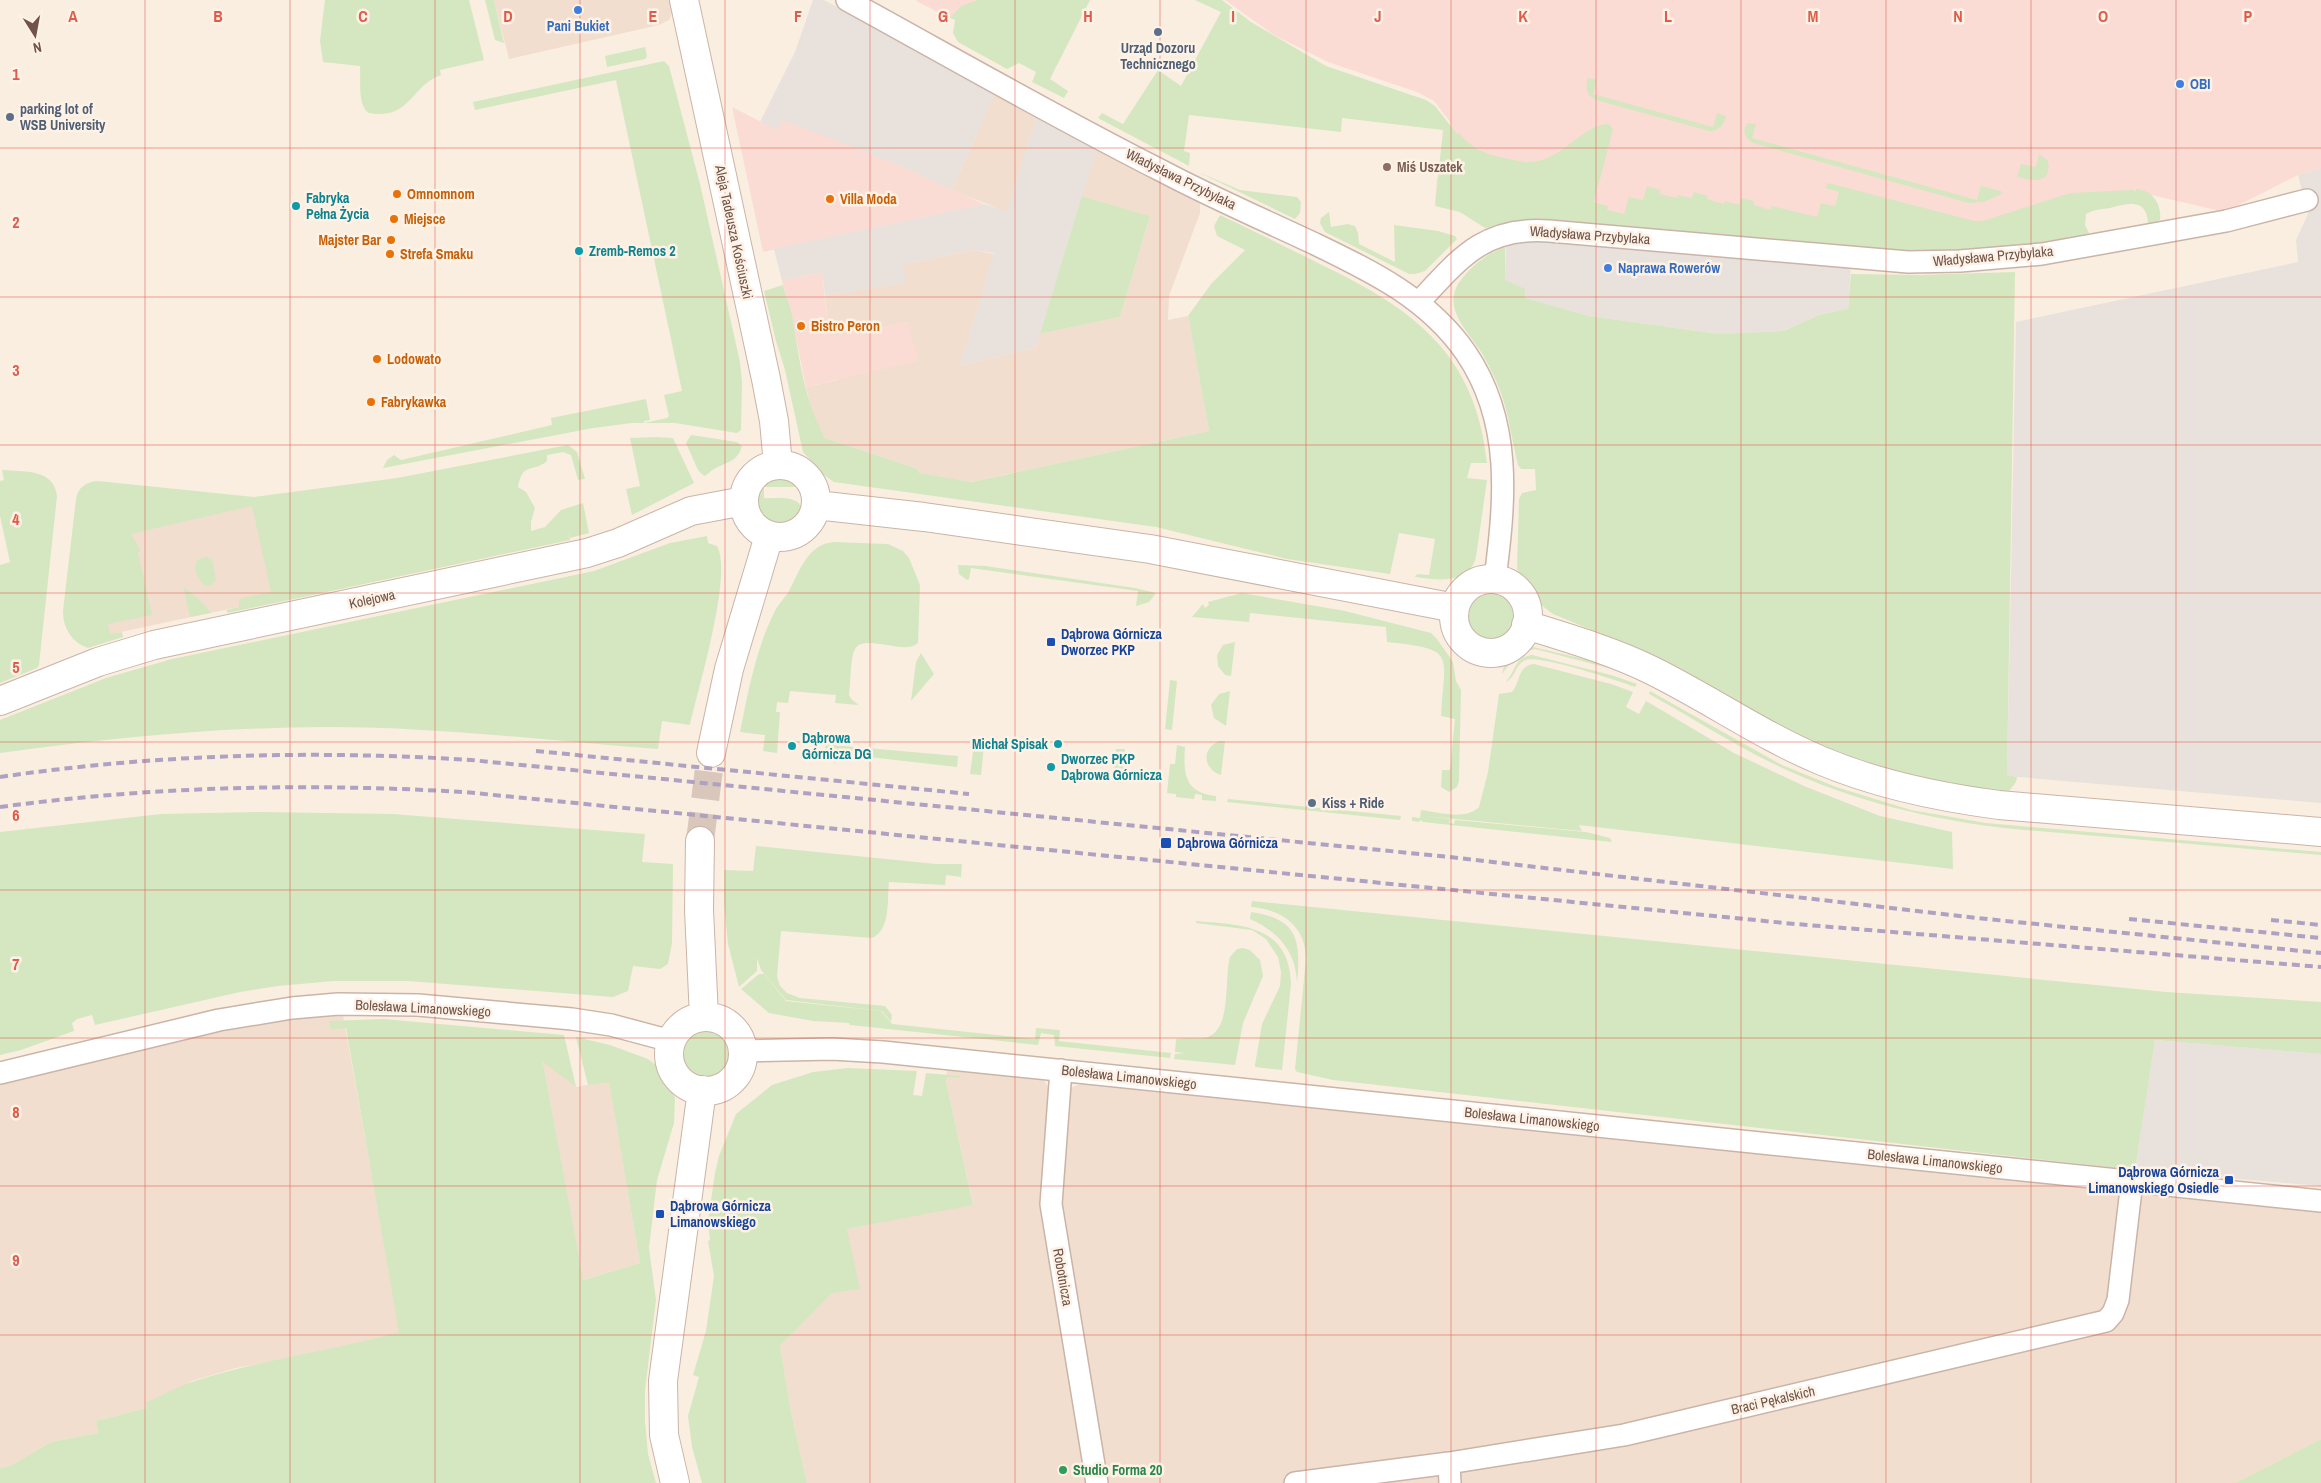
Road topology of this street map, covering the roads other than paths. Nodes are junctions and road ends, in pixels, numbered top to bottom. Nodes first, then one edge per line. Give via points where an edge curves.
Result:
1 (684, 0) edge
2 (847, 0) edge
3 (2307, 200) dead end
4 (1418, 302) junction
5 (778, 465) junction
6 (744, 501) junction
7 (816, 505) junction
8 (769, 536) junction
9 (1495, 579) junction
10 (1455, 608) junction
11 (1526, 625) junction
12 (0, 701) edge
13 (711, 753) tunnel mouth
14 (2321, 832) edge
15 (700, 841) tunnel mouth
16 (704, 1017) junction
17 (671, 1041) junction
18 (742, 1051) junction
19 (1061, 1070) junction
20 (0, 1072) edge
21 (702, 1090) junction
22 (2132, 1181) junction
23 (2321, 1201) edge
24 (1450, 1473) edge
25 (675, 1483) edge
26 (1097, 1483) edge
27 (1295, 1483) edge

1 - 5 street, Aleja Tadeusza Kościuszki via 766,379
2 - 4 street, Władysława Przybylaka via 1162,172 1378,275
3 - 4 street, Władysława Przybylaka via 2226,222 2042,254 1960,261 1908,262 1519,231 1496,236 1476,246
4 - 9 street via 1442,324 1466,354 1484,386 1494,414 1501,444 1504,482
5 - 6 street via 766,468 752,478
5 - 7 street via 792,467 806,475 814,488
6 - 8 street via 749,520 761,533
6 - 12 street, Kolejowa via 691,511 587,553 154,645 98,662
7 - 8 street via 813,518 803,530 789,537
7 - 10 street via 1150,549
8 - 13 street via 729,669
9 - 10 street via 1469,586
9 - 11 street via 1512,586 1523,597 1528,612
10 - 11 street via 1459,635 1473,648 1484,652 1509,648
11 - 14 street via 1638,664 1777,740 1841,768 1896,786 1947,798 1999,805
15 - 16 street via 699,910
16 - 17 street via 684,1024
16 - 18 street via 716,1018 733,1028
17 - 20 street, Bolesława Limanowskiego via 611,1025 572,1019 412,1005 330,1005 219,1020
17 - 21 street via 669,1057 675,1074 687,1085
18 - 19 street, Bolesława Limanowskiego via 824,1049 883,1052
18 - 21 street via 741,1066 730,1081 715,1089
19 - 22 street, Bolesława Limanowskiego
19 - 26 street, Robotnicza via 1051,1204
21 - 25 street via 663,1381 664,1435
22 - 23 street, Bolesława Limanowskiego
22 - 24 street, Braci Pękalskich via 2118,1300 2106,1321
24 - 27 street, Braci Pękalskich

